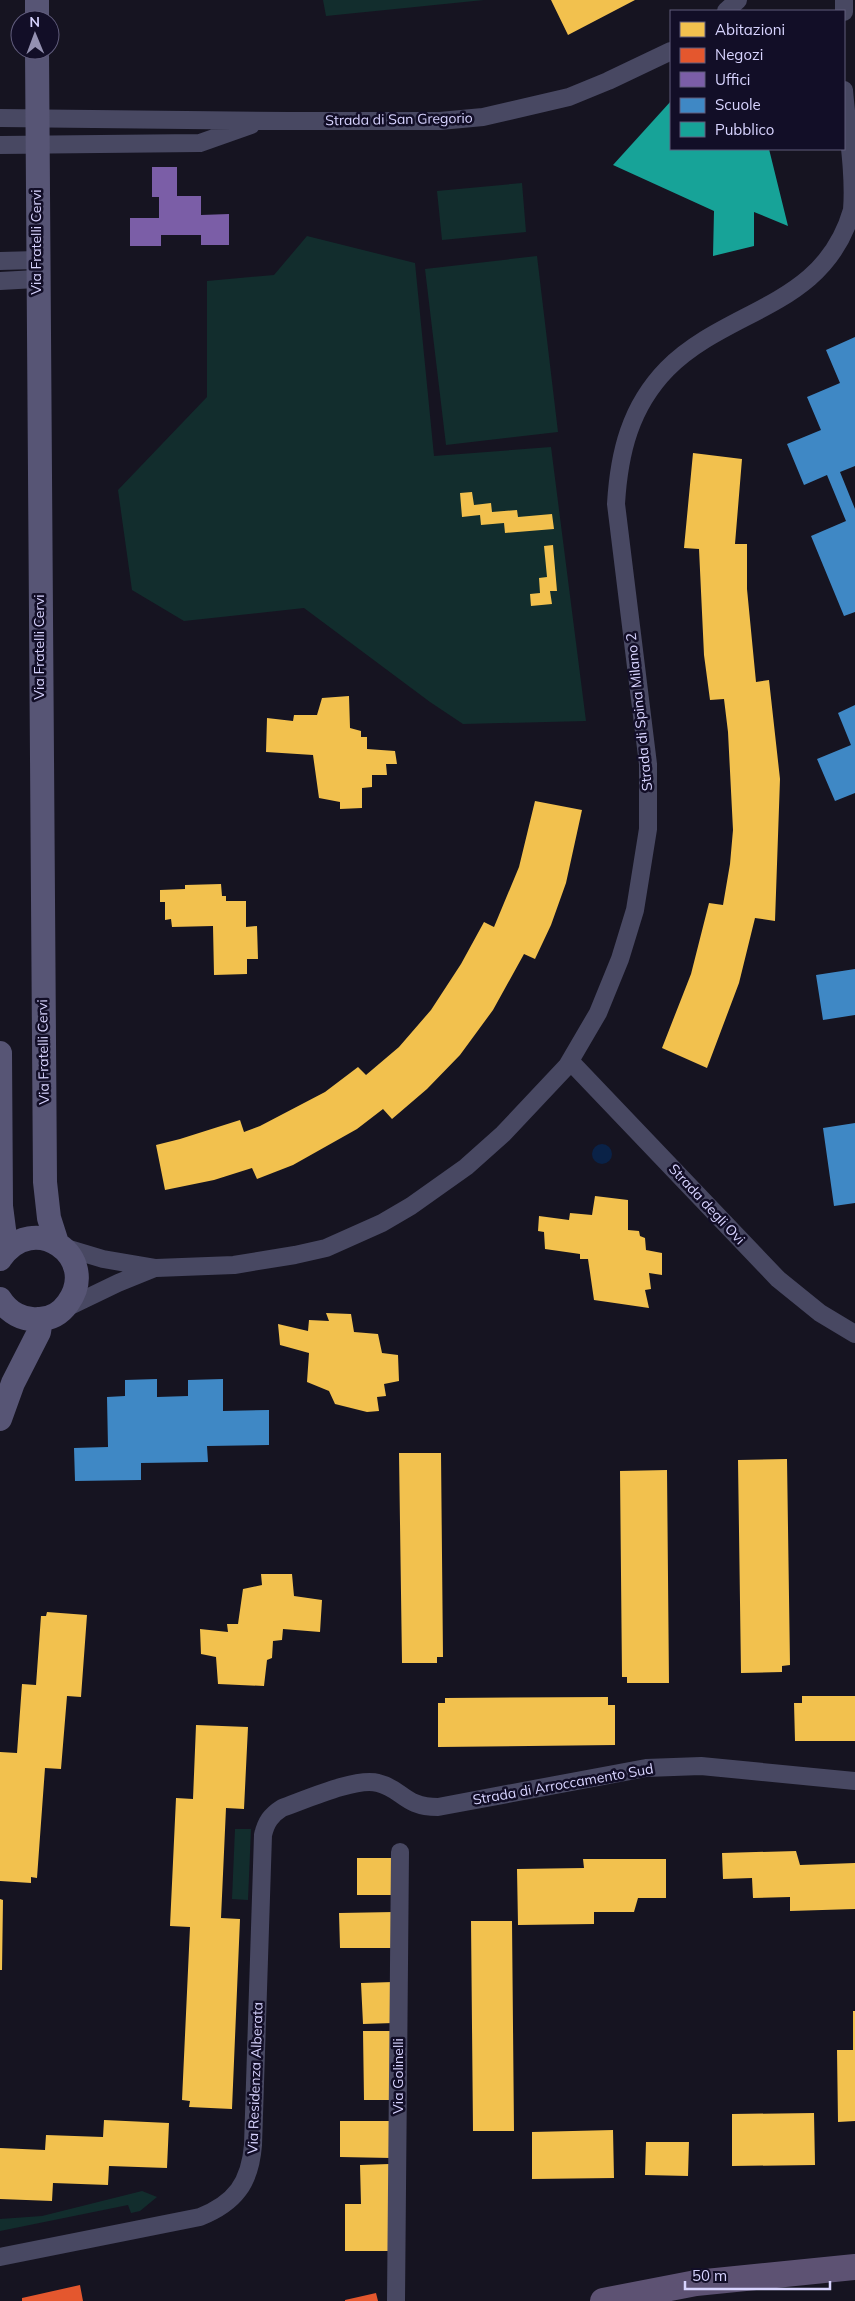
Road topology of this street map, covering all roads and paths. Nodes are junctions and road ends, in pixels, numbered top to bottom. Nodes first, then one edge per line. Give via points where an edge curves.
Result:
1 (738, 0) edge
2 (727, 10) edge
3 (670, 51) edge
4 (37, 60) edge
5 (0, 118) edge
6 (37, 119) junction
7 (264, 120) junction
8 (845, 120) edge
9 (37, 144) junction
10 (0, 145) edge
11 (0, 261) edge
12 (37, 270) junction
13 (0, 281) edge
14 (0, 1052) edge
15 (570, 1060) junction
16 (60, 1245) junction
17 (0, 1259) edge
18 (156, 1268) junction
19 (1, 1304) edge
20 (64, 1309) junction
21 (41, 1319) junction
22 (855, 1334) edge
23 (0, 1419) edge
24 (367, 1781) joint
25 (855, 1782) edge
26 (400, 1852) dead end
27 (0, 2257) edge
28 (854, 2267) edge
29 (396, 2301) edge
30 (603, 2301) edge

1 - 2 street
3 - 7 street, Strada di San Gregorio via 569,97 483,117 440,121
4 - 6 street, Via Fratelli Cervi
5 - 6 street, Strada di San Gregorio
6 - 7 street, Strada di San Gregorio
6 - 9 street, Via Fratelli Cervi
7 - 9 street, Strada di San Gregorio via 200,143
8 - 15 street, Strada di Spina Milano 2 via 855,162 855,192 852,210 831,255 803,285 711,336 674,363 646,398 625,440 618,468 616,504 648,764 648,829 635,910 620,959 598,1013
9 - 10 street
9 - 12 street, Via Fratelli Cervi
11 - 12 street
12 - 13 street
12 - 16 street, Via Fratelli Cervi via 45,1172 48,1218
14 - 17 street via 4,1237
15 - 18 street, Strada di Spina Milano 2 via 503,1134 466,1167 382,1223 326,1248 294,1255 234,1265
15 - 22 street, Strada degli Ovi via 778,1279 820,1313
16 - 17 street via 31,1237 8,1248
16 - 18 street, Strada di Spina Milano 2 via 103,1259
16 - 20 street, Via Fratelli Cervi via 73,1261 77,1278 74,1295
18 - 20 street, Strada di Spina Milano 2
19 - 21 street via 15,1314 32,1320
20 - 21 street
21 - 23 street via 40,1332 13,1383
24 - 25 street, Strada di Arroccamento Sud via 386,1786 411,1803 429,1807 646,1768 701,1766
24 - 27 street, Via Residenza Alberata via 282,1808 272,1814 266,1825 263,1836 251,2162 241,2188 216,2210 200,2216
26 - 29 street, Via Golinelli
28 - 30 main road via 696,2283

